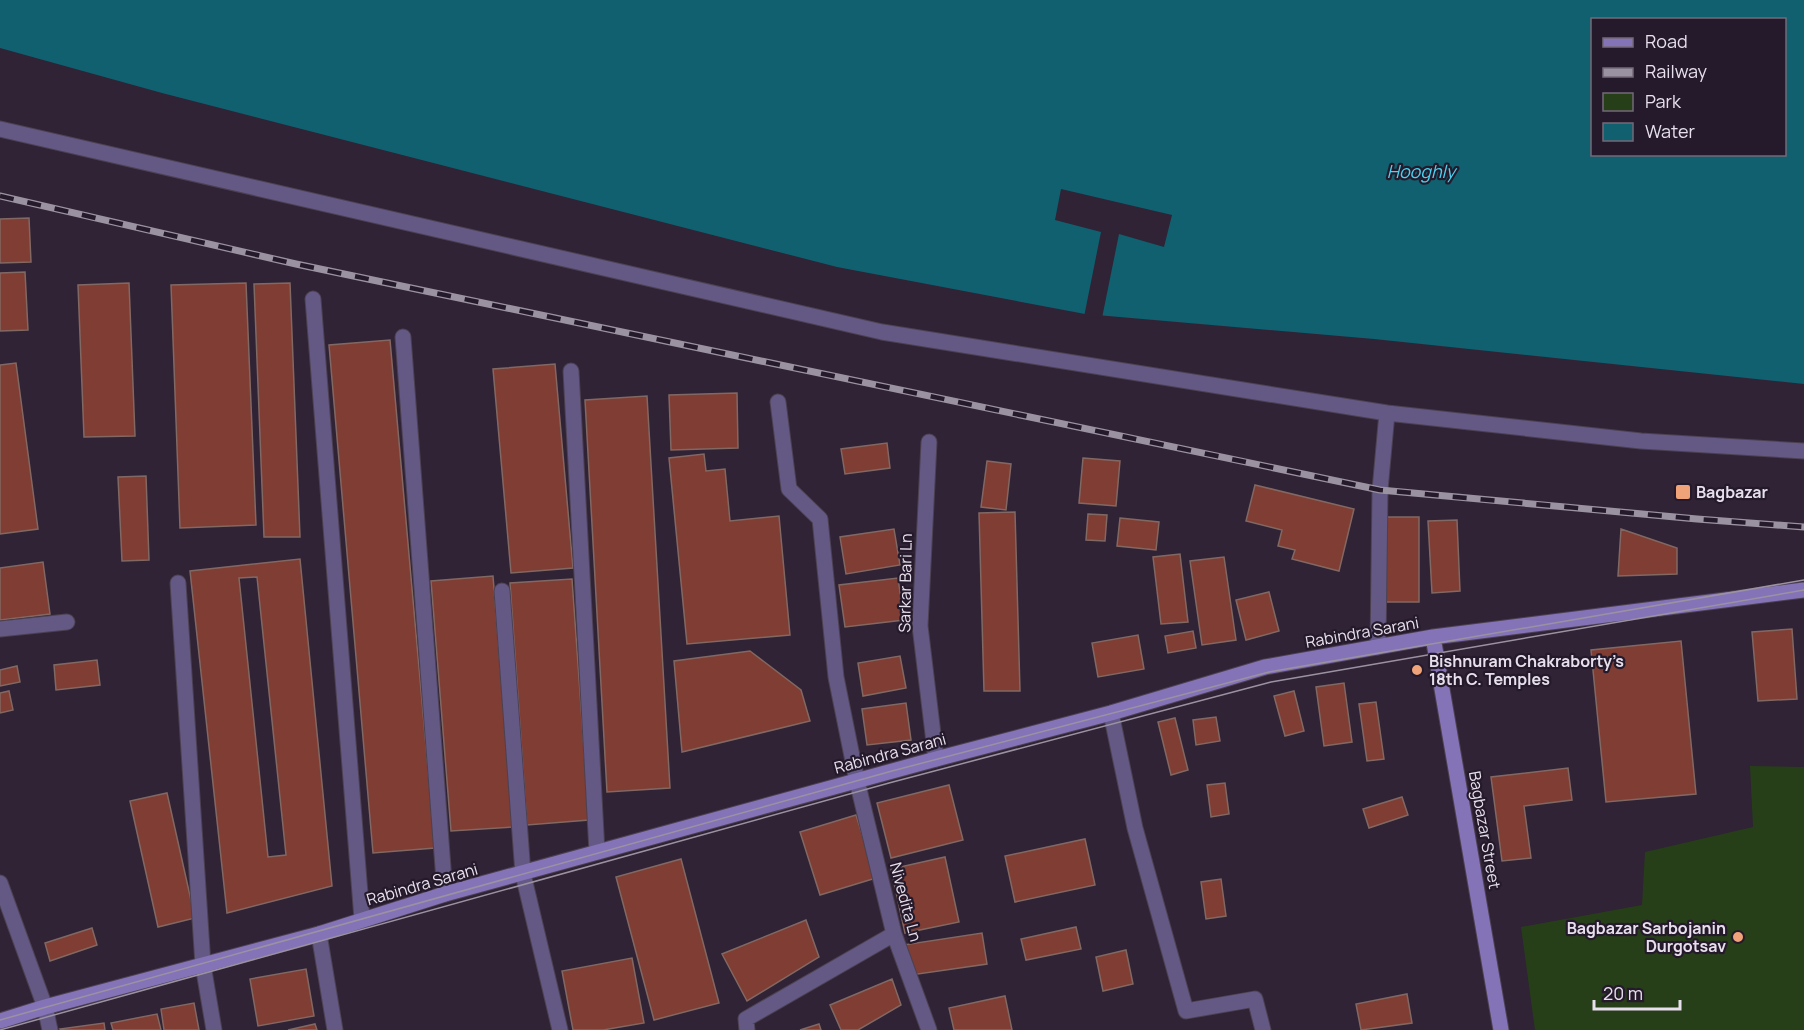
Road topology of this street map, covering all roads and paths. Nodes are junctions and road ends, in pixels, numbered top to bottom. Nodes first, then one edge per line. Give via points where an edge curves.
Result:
1 (0, 129) edge
2 (313, 299) dead end
3 (403, 337) dead end
4 (572, 371) dead end
5 (778, 402) dead end
6 (1387, 413) junction
7 (928, 442) dead end
8 (1804, 452) edge
9 (178, 583) dead end
10 (1804, 590) edge
11 (502, 591) dead end
12 (67, 621) dead end
13 (0, 629) edge
14 (1433, 637) junction
15 (1378, 647) junction
16 (1111, 713) junction
17 (936, 759) junction
18 (857, 781) junction
19 (597, 852) junction
20 (523, 874) junction
21 (0, 882) edge
22 (445, 894) junction
23 (362, 919) junction
24 (319, 934) junction
25 (894, 934) junction
26 (203, 964) junction
27 (45, 1007) junction
28 (0, 1021) edge
29 (50, 1030) edge
30 (214, 1030) edge
31 (335, 1030) edge
32 (560, 1030) edge
33 (747, 1030) edge
34 (929, 1030) edge
35 (1263, 1030) edge
36 (1501, 1030) edge

1 - 6 street via 882,332
2 - 23 street
3 - 22 street
4 - 19 street
5 - 18 street, Nivedita Ln via 789,489 820,519 836,677
6 - 8 street via 1641,441
6 - 15 street via 1380,490
7 - 17 street, Sarkar Bari Ln via 920,626
9 - 26 street
10 - 14 main road, Rabindra Sarani
11 - 20 street
12 - 13 street
14 - 15 main road, Rabindra Sarani
14 - 36 main road, Bagbazar Street
15 - 16 main road, Rabindra Sarani via 1265,667
16 - 17 main road, Rabindra Sarani
16 - 35 street via 1135,828 1186,1011 1255,999
17 - 18 main road, Rabindra Sarani
18 - 19 main road, Rabindra Sarani
18 - 25 street, Nivedita Ln
19 - 20 main road, Rabindra Sarani
20 - 22 main road, Rabindra Sarani
20 - 32 street
21 - 27 street
22 - 23 main road, Rabindra Sarani
23 - 24 main road, Rabindra Sarani
24 - 26 main road, Rabindra Sarani
24 - 31 street
25 - 33 street via 746,1018
25 - 34 street, Nivedita Ln
26 - 27 main road, Rabindra Sarani
26 - 30 street
27 - 28 main road, Rabindra Sarani
27 - 29 street

